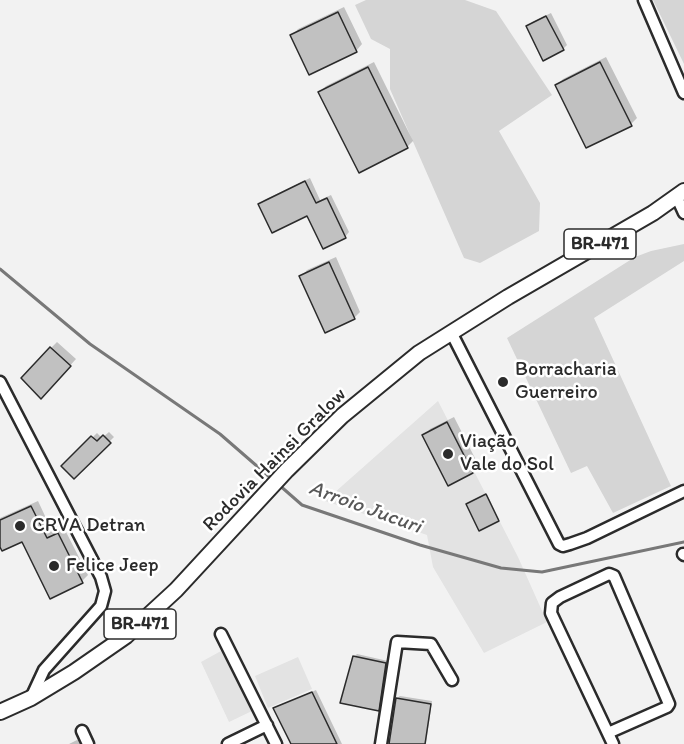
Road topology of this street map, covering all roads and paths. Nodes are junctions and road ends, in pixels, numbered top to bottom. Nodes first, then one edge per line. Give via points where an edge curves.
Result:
1 (644, 0) edge
2 (684, 93) edge
3 (683, 201) edge
4 (451, 332) junction
5 (0, 382) edge
6 (684, 490) edge
7 (221, 634) dead end
8 (452, 680) dead end
9 (32, 698) junction
10 (0, 712) edge
11 (267, 725) junction
12 (82, 731) dead end
13 (608, 733) junction
14 (88, 744) edge
15 (228, 744) edge
16 (276, 744) edge
17 (381, 744) edge
18 (613, 744) edge

1 - 2 street
3 - 4 main road, Rodovia Hainsi Gralow / BR-471 via 652,213
4 - 6 street via 559,544 587,538
4 - 9 main road, Rodovia Hainsi Gralow / BR-471 via 342,416 176,590 126,636
5 - 9 street via 105,591 100,606 44,670
7 - 11 street
8 - 17 street via 431,644 397,642
9 - 10 main road, Rodovia Hainsi Gralow / BR-471
11 - 15 street
11 - 16 street
12 - 14 street
13 - 13 street via 551,613 552,603 560,597 609,574 614,576 669,704 668,708
13 - 18 street

